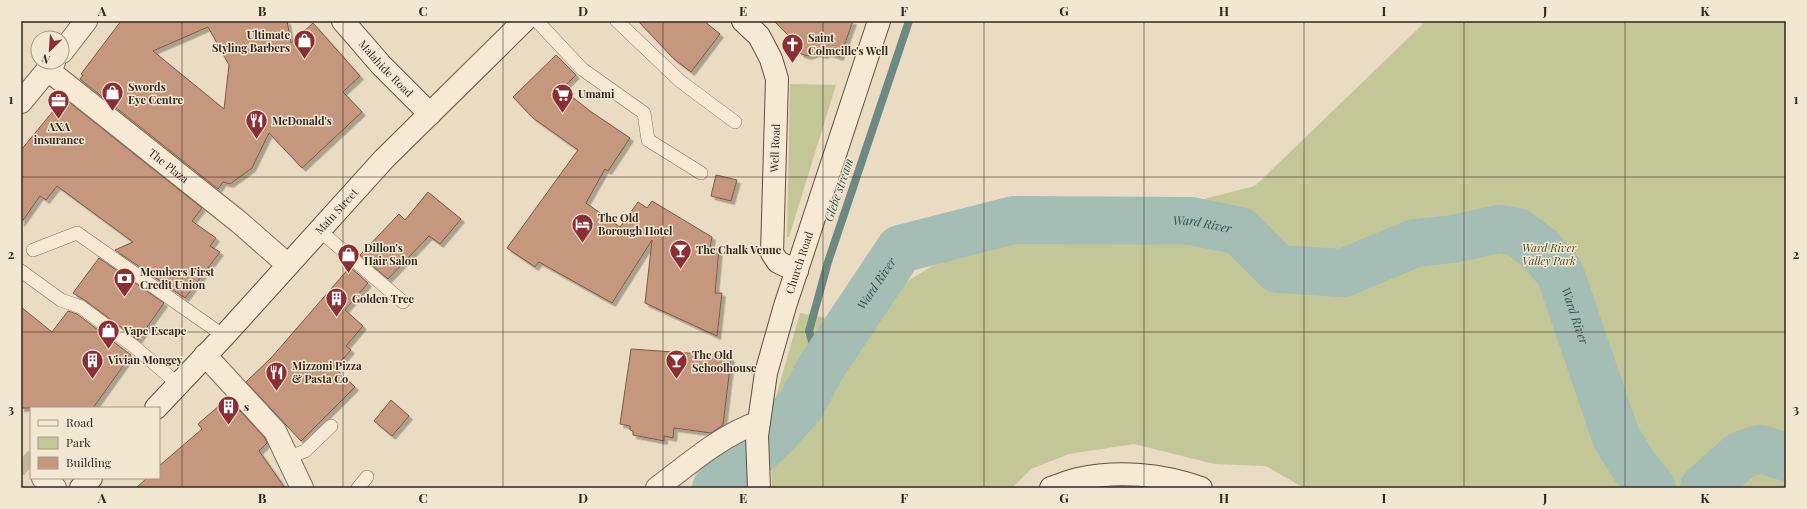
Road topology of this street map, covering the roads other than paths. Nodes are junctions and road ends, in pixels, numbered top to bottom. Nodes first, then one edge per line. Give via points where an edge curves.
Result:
1 (86, 21) edge
2 (343, 21) edge
3 (616, 21) edge
4 (743, 21) edge
5 (879, 21) edge
6 (523, 23) edge
7 (70, 42) edge
8 (48, 70) edge
9 (56, 70) edge
10 (21, 102) edge
11 (430, 114) junction
12 (735, 122) dead end
13 (702, 173) dead end
14 (319, 230) junction
15 (33, 250) dead end
16 (288, 264) junction
17 (21, 271) edge
18 (798, 271) junction
19 (403, 302) dead end
20 (224, 336) junction
21 (205, 355) junction
22 (178, 384) junction
23 (157, 407) edge
24 (331, 426) dead end
25 (758, 429) junction
26 (287, 458) junction
27 (368, 477) dead end
28 (44, 479) edge
29 (90, 479) edge
30 (759, 484) edge
31 (54, 488) edge
32 (81, 488) edge
33 (302, 488) edge
34 (358, 488) edge
35 (656, 488) edge
36 (1051, 488) edge
37 (1201, 488) edge

1 - 7 street
2 - 11 street, Malahide Road via 381,65
3 - 12 lane via 680,81
4 - 18 street, Well Road via 759,36 771,59 777,79 772,253 778,262
5 - 18 street, Church Road
6 - 11 street, Main Street
6 - 13 lane via 644,113 648,140
8 - 10 street
9 - 16 street, The Plaza
11 - 14 street, Main Street via 384,159
14 - 16 street, Main Street
14 - 19 lane
15 - 20 lane via 77,233
16 - 20 street, Main Street
17 - 22 lane via 61,300 80,307 136,348
18 - 25 street, Church Road via 768,366
20 - 21 street, Main Street
21 - 22 street, Main Street
21 - 26 street via 275,431
22 - 23 street, Main Street
24 - 26 lane via 305,451
25 - 30 street, Church Road
25 - 35 street via 738,429
26 - 33 street
27 - 34 lane
28 - 31 street
29 - 32 street
36 - 37 street via 1077,479 1121,474 1164,478

